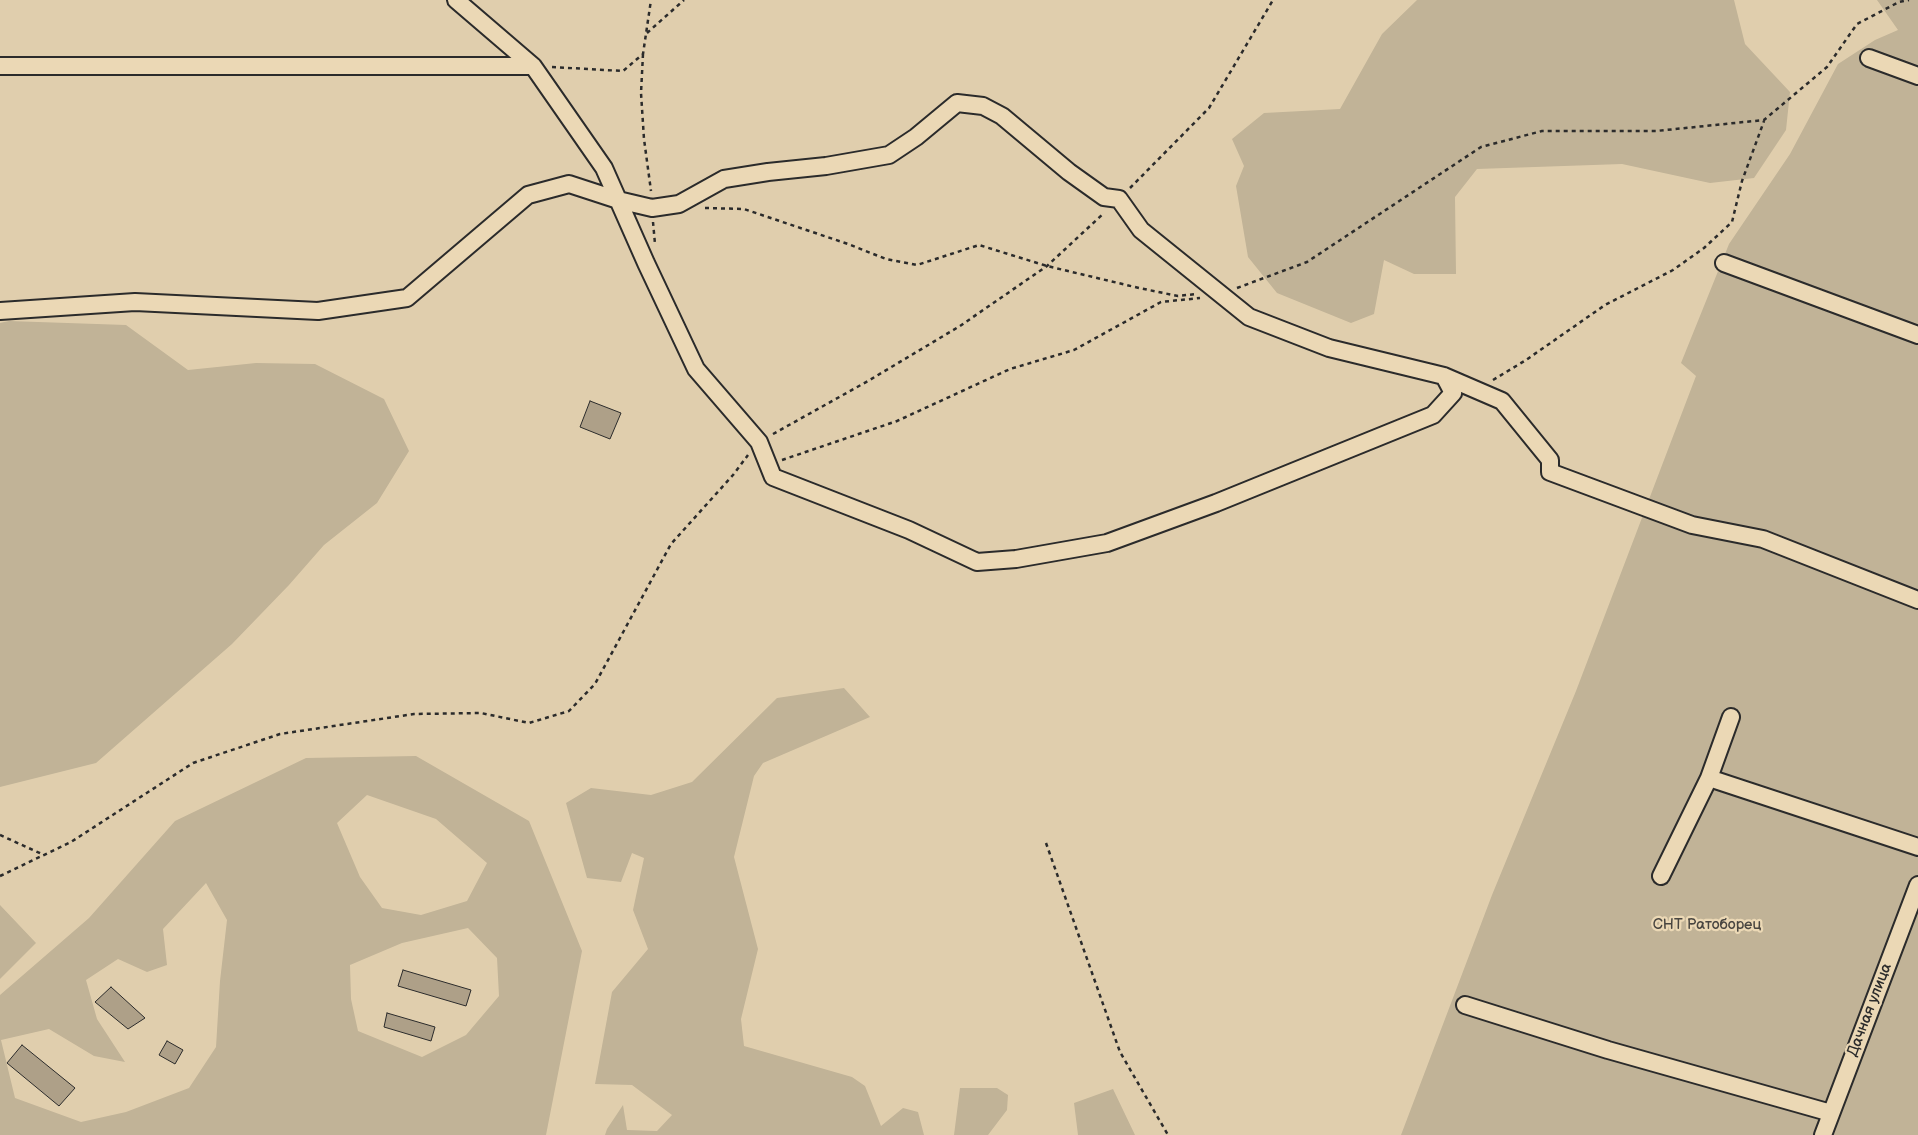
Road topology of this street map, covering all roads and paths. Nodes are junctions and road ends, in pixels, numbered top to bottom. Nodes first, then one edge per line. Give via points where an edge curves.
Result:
1 (456, 0) edge
2 (651, 0) edge
3 (684, 0) edge
4 (1273, 0) edge
5 (1908, 0) edge
6 (646, 34) junction
7 (643, 54) junction
8 (1869, 58) dead end
9 (0, 66) edge
10 (533, 66) junction
11 (1918, 76) edge
12 (1764, 120) junction
13 (1119, 199) junction
14 (618, 200) junction
15 (652, 208) junction
16 (704, 208) dead end
17 (656, 250) dead end
18 (1724, 263) dead end
19 (1047, 266) junction
20 (1219, 293) junction
21 (0, 311) edge
22 (1918, 335) edge
23 (1444, 376) junction
24 (1490, 382) dead end
25 (759, 442) junction
26 (768, 464) junction
27 (1918, 600) edge
28 (1731, 718) dead end
29 (1709, 778) junction
30 (0, 835) edge
31 (1046, 843) dead end
32 (1918, 847) edge
33 (44, 855) junction
34 (0, 876) edge
35 (1661, 876) dead end
36 (1918, 886) edge
37 (1465, 1005) dead end
38 (1831, 1113) junction
39 (1168, 1135) edge
40 (1823, 1135) edge

1 - 10 street
2 - 6 path
3 - 6 path
4 - 13 path via 1209,108
5 - 12 path via 1857,24 1827,67
6 - 7 path
7 - 10 path via 623,71
7 - 15 path via 643,130
8 - 11 street
9 - 10 street
10 - 14 street via 604,168
12 - 20 path via 1656,131 1542,131 1481,147 1307,262
12 - 24 path via 1742,181 1732,222 1673,270 1605,304
13 - 15 street via 1104,197 1002,116 983,106 957,104 889,155 724,179 679,204
13 - 19 path
13 - 20 street via 1141,230
14 - 15 street
14 - 21 street via 569,184 528,195 407,298 318,311 135,302
14 - 25 street via 696,369
15 - 17 path
16 - 19 path via 744,209 886,259 917,264 979,245
18 - 22 street
19 - 20 path via 1178,296
19 - 25 path via 960,326
20 - 23 street via 1249,317 1329,348
20 - 26 path via 1161,302 1074,350 1010,369 897,421
23 - 26 street via 1453,393 1433,415 1108,543 1016,559 977,562 909,530 773,477
23 - 27 street via 1502,401 1550,460 1550,472 1692,525 1763,539
25 - 26 street
25 - 33 path via 671,544 595,684 569,711 529,723 481,712 414,714 280,734 193,763 71,842
28 - 29 street
29 - 32 street
29 - 35 street
30 - 33 path
31 - 39 path via 1120,1052
33 - 34 path
36 - 38 street, Дачная улица
37 - 38 street via 1608,1050
38 - 40 street, Дачная улица

